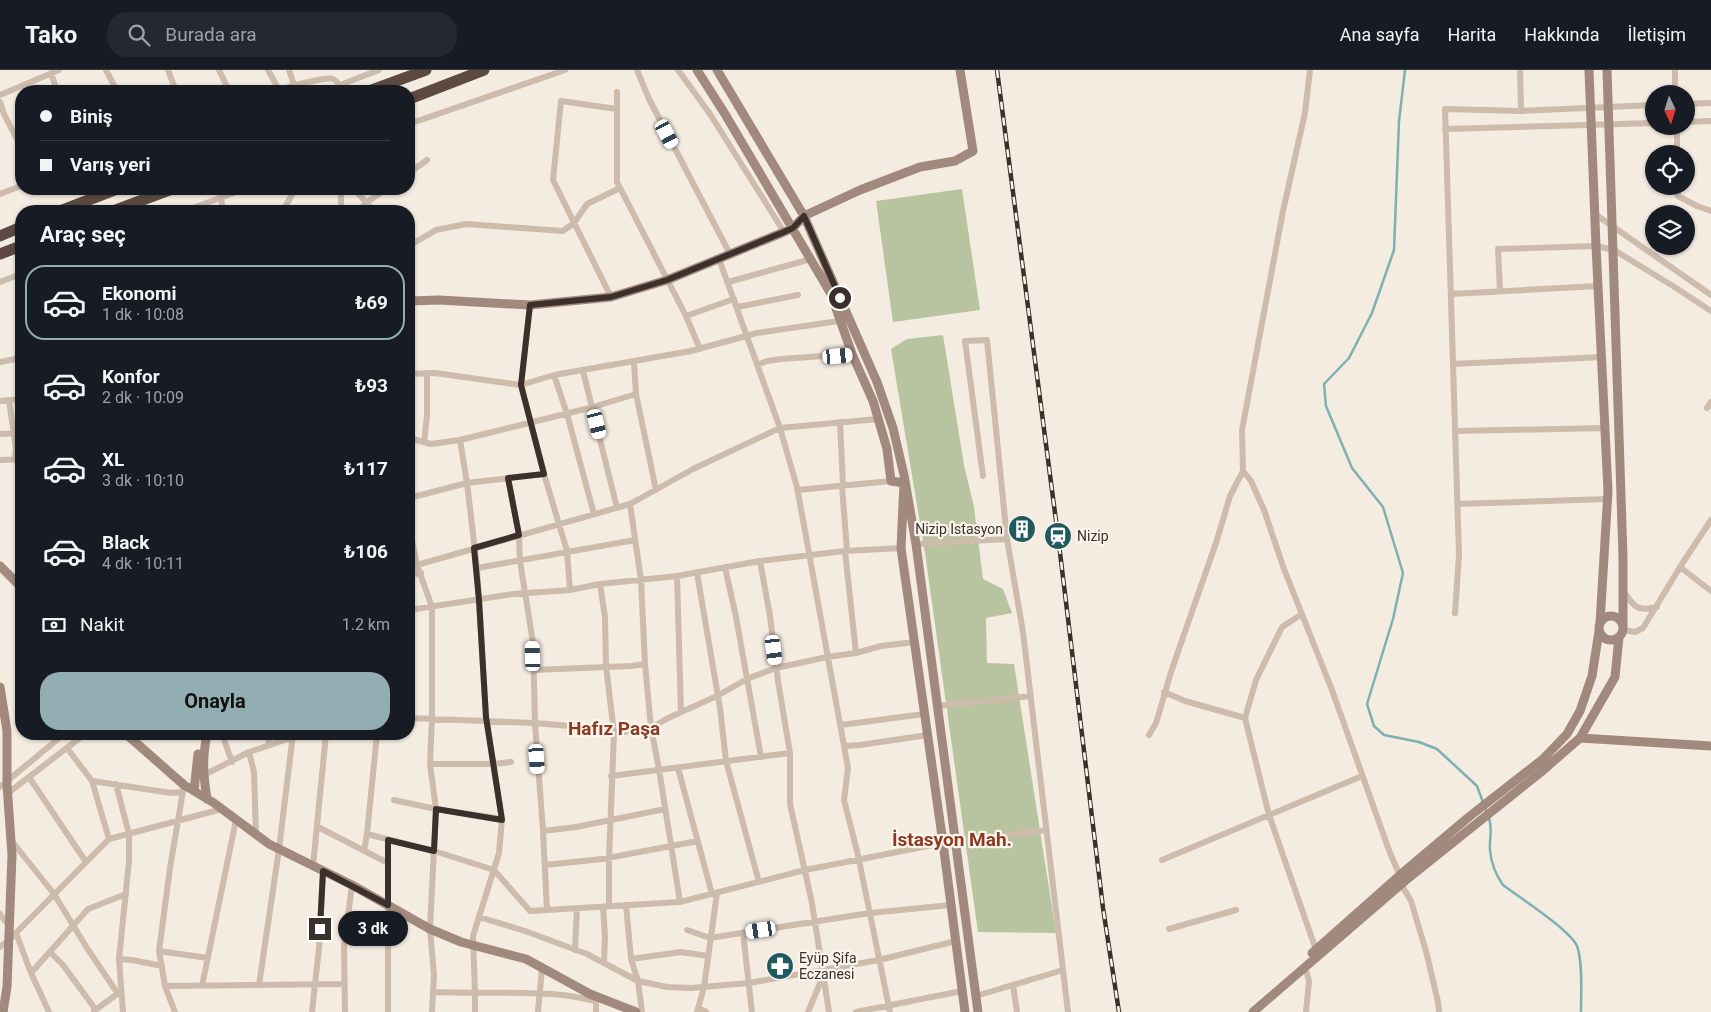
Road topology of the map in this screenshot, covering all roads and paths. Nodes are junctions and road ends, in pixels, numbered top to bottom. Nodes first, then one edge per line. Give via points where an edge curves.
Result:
1 (59, 70) edge
2 (106, 70) edge
3 (168, 70) edge
4 (218, 70) edge
5 (268, 70) edge
6 (289, 70) edge
7 (333, 70) edge
8 (379, 70) edge
9 (426, 70) edge
10 (484, 70) edge
11 (565, 70) edge
12 (637, 70) edge
13 (678, 70) edge
14 (697, 70) edge
15 (717, 70) edge
16 (960, 70) edge
17 (1310, 70) edge
18 (1520, 70) edge
19 (1589, 70) edge
20 (1607, 70) edge
21 (1675, 70) edge
22 (51, 73) junction
23 (334, 79) junction
24 (23, 85) edge
25 (55, 85) edge
26 (114, 85) edge
27 (174, 85) edge
28 (226, 85) edge
29 (275, 85) edge
30 (294, 85) edge
31 (298, 85) edge
32 (339, 85) edge
33 (347, 85) edge
34 (385, 85) edge
35 (1676, 85) edge
36 (15, 89) edge
37 (617, 92) dead end
38 (0, 95) edge
39 (415, 97) edge
40 (0, 102) edge
41 (1711, 102) edge
42 (1695, 103) edge
43 (1645, 105) edge
44 (1608, 107) junction
45 (1591, 108) junction
46 (617, 110) junction
47 (1521, 110) junction
48 (1711, 121) edge
49 (415, 122) edge
50 (1695, 122) edge
51 (1645, 123) edge
52 (1609, 125) junction
53 (1592, 126) junction
54 (1445, 129) junction
55 (15, 135) edge
56 (427, 160) dead end
57 (415, 169) edge
58 (15, 188) edge
59 (620, 188) junction
60 (0, 194) edge
61 (101, 195) edge
62 (156, 195) edge
63 (229, 195) edge
64 (359, 195) edge
65 (377, 195) edge
66 (1678, 195) edge
67 (221, 198) junction
68 (366, 203) joint
69 (76, 205) edge
70 (129, 205) edge
71 (202, 205) edge
72 (222, 205) edge
73 (1711, 211) edge
74 (1595, 214) junction
75 (804, 216) junction
76 (574, 223) junction
77 (1613, 226) junction
78 (15, 230) edge
79 (788, 230) junction
80 (0, 236) edge
81 (415, 242) edge
82 (1596, 246) junction
83 (15, 248) edge
84 (1614, 250) junction
85 (0, 254) edge
86 (730, 254) junction
87 (719, 259) junction
88 (810, 259) junction
89 (15, 276) edge
90 (667, 280) junction
91 (0, 282) edge
92 (728, 282) junction
93 (1598, 286) junction
94 (1500, 291) junction
95 (1451, 294) junction
96 (1711, 295) edge
97 (798, 296) dead end
98 (611, 297) junction
99 (734, 300) junction
100 (415, 301) edge
101 (530, 305) junction
102 (737, 307) junction
103 (1711, 311) edge
104 (686, 316) junction
105 (839, 321) junction
106 (747, 335) junction
107 (700, 349) junction
108 (852, 354) junction
109 (1602, 357) junction
110 (15, 359) edge
111 (0, 362) edge
112 (634, 362) junction
113 (1453, 364) junction
114 (757, 365) junction
115 (583, 371) junction
116 (427, 373) junction
117 (415, 374) edge
118 (554, 375) junction
119 (521, 385) junction
120 (636, 394) junction
121 (15, 400) edge
122 (0, 401) edge
123 (10, 401) junction
124 (593, 407) junction
125 (567, 414) junction
126 (878, 419) junction
127 (15, 421) edge
128 (531, 422) junction
129 (840, 422) junction
130 (780, 428) junction
131 (1605, 428) junction
132 (1456, 431) junction
133 (15, 433) edge
134 (0, 434) edge
135 (415, 440) edge
136 (460, 440) junction
137 (424, 442) junction
138 (0, 460) edge
139 (15, 460) edge
140 (1243, 471) junction
141 (544, 474) junction
142 (983, 476) dead end
143 (508, 478) junction
144 (891, 481) junction
145 (466, 482) junction
146 (843, 486) junction
147 (656, 490) junction
148 (797, 490) junction
149 (415, 496) edge
150 (1608, 498) junction
151 (630, 504) junction
152 (1458, 504) junction
153 (618, 508) junction
154 (594, 514) junction
155 (1711, 520) edge
156 (559, 524) junction
157 (519, 535) junction
158 (1007, 539) junction
159 (635, 540) junction
160 (916, 544) junction
161 (474, 548) junction
162 (900, 548) junction
163 (567, 551) junction
164 (846, 551) junction
165 (810, 555) junction
166 (415, 557) edge
167 (520, 561) junction
168 (760, 561) junction
169 (417, 565) junction
170 (0, 566) edge
171 (1680, 567) junction
172 (477, 568) junction
173 (725, 568) junction
174 (697, 573) junction
175 (415, 574) edge
176 (421, 574) junction
177 (677, 576) junction
178 (641, 580) junction
179 (15, 581) edge
180 (600, 584) junction
181 (570, 590) junction
182 (1711, 590) edge
183 (1624, 592) junction
184 (525, 595) junction
185 (479, 600) junction
186 (432, 607) junction
187 (1657, 607) junction
188 (415, 609) edge
189 (1455, 613) dead end
190 (1302, 614) junction
191 (1600, 627) junction
192 (1622, 631) junction
193 (915, 642) junction
194 (856, 653) junction
195 (828, 657) junction
196 (645, 664) junction
197 (606, 666) junction
198 (776, 668) junction
199 (534, 670) junction
200 (747, 679) junction
201 (0, 687) edge
202 (1164, 692) junction
203 (717, 696) junction
204 (1031, 696) junction
205 (937, 706) junction
206 (681, 712) junction
207 (924, 714) junction
208 (415, 718) edge
209 (432, 718) junction
210 (1245, 718) junction
211 (488, 722) junction
212 (534, 723) junction
213 (841, 725) junction
214 (651, 728) junction
215 (614, 733) junction
216 (1149, 735) dead end
217 (928, 736) junction
218 (1580, 738) junction
219 (57, 740) edge
220 (77, 740) edge
221 (132, 740) edge
222 (201, 740) edge
223 (202, 740) edge
224 (224, 740) edge
225 (269, 740) edge
226 (280, 740) edge
227 (293, 740) edge
228 (325, 740) edge
229 (376, 740) edge
230 (269, 744) junction
231 (845, 746) junction
232 (1711, 746) edge
233 (67, 748) junction
234 (249, 752) junction
235 (790, 753) junction
236 (761, 757) junction
237 (726, 761) junction
238 (232, 762) junction
239 (511, 762) dead end
240 (430, 764) junction
241 (493, 764) junction
242 (678, 768) junction
243 (4, 769) edge
244 (659, 769) junction
245 (204, 775) junction
246 (611, 776) junction
247 (1362, 776) junction
248 (29, 777) junction
249 (92, 780) junction
250 (4, 784) edge
251 (116, 784) junction
252 (183, 788) junction
253 (194, 791) junction
254 (8, 793) junction
255 (207, 799) junction
256 (394, 800) dead end
257 (222, 809) junction
258 (436, 809) junction
259 (665, 809) junction
260 (1269, 815) junction
261 (610, 819) junction
262 (236, 820) junction
263 (502, 820) junction
264 (1473, 820) junction
265 (178, 821) junction
266 (318, 827) junction
267 (1047, 830) junction
268 (543, 831) junction
269 (128, 834) junction
270 (256, 834) junction
271 (367, 834) junction
272 (109, 839) junction
273 (11, 840) junction
274 (388, 840) junction
275 (698, 841) junction
276 (956, 841) junction
277 (943, 843) junction
278 (671, 846) junction
279 (279, 849) junction
280 (364, 850) junction
281 (434, 851) junction
282 (609, 858) junction
283 (859, 860) junction
284 (1162, 860) dead end
285 (86, 862) junction
286 (388, 863) junction
287 (545, 864) junction
288 (313, 866) junction
289 (494, 870) junction
290 (805, 870) junction
291 (323, 871) junction
292 (1400, 879) junction
293 (759, 882) junction
294 (352, 885) junction
295 (714, 893) junction
296 (54, 894) junction
297 (126, 894) junction
298 (680, 902) junction
299 (388, 905) junction
300 (626, 905) junction
301 (951, 905) junction
302 (606, 906) junction
303 (577, 908) junction
304 (547, 910) junction
305 (1236, 910) dead end
306 (870, 913) junction
307 (0, 914) edge
308 (479, 917) junction
309 (815, 922) junction
310 (74, 926) junction
311 (430, 929) junction
312 (1169, 929) dead end
313 (687, 930) dead end
314 (12, 933) junction
315 (743, 933) junction
316 (710, 938) junction
317 (956, 941) junction
318 (473, 945) junction
319 (0, 947) edge
320 (575, 950) junction
321 (1316, 950) junction
322 (159, 951) junction
323 (50, 952) junction
324 (708, 956) junction
325 (208, 958) junction
326 (119, 959) junction
327 (631, 959) junction
328 (880, 960) junction
329 (604, 963) junction
330 (162, 966) junction
331 (1305, 967) junction
332 (542, 968) junction
333 (1063, 970) junction
334 (823, 972) junction
335 (31, 973) junction
336 (638, 980) junction
337 (749, 983) junction
338 (343, 984) junction
339 (259, 985) junction
340 (315, 985) junction
341 (1013, 985) junction
342 (166, 986) junction
343 (202, 986) junction
344 (704, 986) junction
345 (433, 992) junction
346 (962, 992) junction
347 (120, 993) junction
348 (475, 994) junction
349 (540, 994) junction
350 (976, 996) junction
351 (596, 999) junction
352 (0, 1007) edge
353 (890, 1009) edge
354 (697, 1010) edge
355 (94, 1011) edge
356 (3, 1012) edge
357 (49, 1012) edge
358 (123, 1012) edge
359 (174, 1012) edge
360 (312, 1012) edge
361 (345, 1012) edge
362 (388, 1012) edge
363 (432, 1012) edge
364 (474, 1012) edge
365 (538, 1012) edge
366 (596, 1012) edge
367 (636, 1012) edge
368 (642, 1012) edge
369 (706, 1012) edge
370 (752, 1012) edge
371 (808, 1012) edge
372 (829, 1012) edge
373 (856, 1012) edge
374 (965, 1012) edge
375 (978, 1012) edge
376 (1017, 1012) edge
377 (1068, 1012) edge
378 (1247, 1012) edge
379 (1253, 1012) edge
380 (1306, 1012) edge
381 (1439, 1012) edge

1 - 22 street
2 - 26 street
3 - 27 street
4 - 28 street
5 - 29 street
6 - 30 street
7 - 23 street
8 - 33 street
9 - 34 highway
10 - 39 highway
11 - 49 street
12 - 86 street
13 - 79 street
14 - 79 main road via 725,114
15 - 75 main road
16 - 75 main road via 973,151 955,161 920,167 860,190
17 - 140 street via 1305,113 1244,414
18 - 47 street
19 - 45 main road
20 - 44 main road
21 - 35 street
22 - 24 street
22 - 25 street
23 - 31 street via 327,77
23 - 32 street
36 - 38 street
37 - 46 street
40 - 55 street
41 - 42 street
43 - 44 street
44 - 45 street
44 - 52 main road
45 - 47 street
45 - 53 main road
46 - 59 street via 617,182
46 - 76 street via 561,100 553,180
47 - 54 street via 1445,109
48 - 50 street
51 - 52 street
52 - 53 street
52 - 77 main road
53 - 54 street
53 - 74 main road
54 - 95 street
56 - 57 street
58 - 60 street
59 - 76 street via 587,204
59 - 90 street
61 - 69 highway
62 - 70 highway
63 - 67 street
64 - 68 street
65 - 68 street
66 - 73 street
67 - 71 street
67 - 72 street
74 - 77 street
74 - 82 main road
75 - 79 main road
75 - 160 main road via 877,382 893,428
76 - 81 street via 563,231 466,224 436,230
76 - 98 street
77 - 84 main road
77 - 96 street
78 - 80 highway
79 - 86 main road
79 - 88 main road
82 - 84 street
82 - 93 main road
82 - 94 street via 1498,249
83 - 85 highway
84 - 103 street
84 - 183 main road
86 - 87 main road
87 - 90 main road
87 - 92 street
88 - 92 street
88 - 105 main road via 831,294
89 - 91 street
90 - 98 main road
90 - 104 street
92 - 99 street
93 - 94 street
93 - 109 main road
94 - 95 street
95 - 113 street
97 - 102 street
98 - 101 main road
99 - 102 street
99 - 104 street
100 - 101 main road
101 - 119 street
102 - 106 street
104 - 107 street
105 - 106 street
105 - 108 main road
106 - 107 street
106 - 114 street
107 - 112 street
108 - 114 street via 781,359
108 - 126 main road
109 - 113 street
109 - 131 main road
110 - 111 street
112 - 115 street
112 - 120 street
113 - 132 street
114 - 130 street
115 - 118 street
115 - 124 street
116 - 117 street
116 - 119 street
116 - 137 street
118 - 119 street
118 - 125 street
119 - 128 street
120 - 124 street
120 - 147 street
121 - 123 street
122 - 123 street
123 - 127 street
124 - 125 street
124 - 153 street
125 - 128 street
125 - 154 street
126 - 129 street
126 - 144 main road via 887,449
128 - 136 street
128 - 141 street
129 - 130 street
129 - 146 street
130 - 147 street
130 - 148 street
131 - 132 street
131 - 150 main road
132 - 152 street
133 - 134 street
135 - 137 street
136 - 137 street
136 - 145 street
138 - 139 street
140 - 190 street via 1264,510
140 - 202 street via 1230,496
141 - 143 street
141 - 156 street
142 - 158 street via 965,341 987,340
143 - 145 street
143 - 157 street
144 - 146 street
144 - 162 main road via 904,483
145 - 149 street
145 - 161 street
146 - 148 street
146 - 164 street
147 - 151 street
148 - 165 street
150 - 152 street
150 - 191 main road
151 - 153 street
151 - 159 street
152 - 189 street
153 - 154 street
154 - 156 street
155 - 171 street
156 - 157 street
156 - 163 street
157 - 161 street
157 - 167 street
158 - 160 street
158 - 204 street via 1024,632
159 - 163 street
159 - 178 street
160 - 205 main road
161 - 169 street
161 - 172 street
162 - 164 street
162 - 193 main road
163 - 167 street
163 - 181 street
164 - 165 street
164 - 194 street
165 - 168 street
165 - 195 street
166 - 169 street
167 - 172 street
167 - 184 street
168 - 173 street
168 - 198 street
169 - 176 street
170 - 179 main road
171 - 182 street
171 - 187 street
172 - 185 street
173 - 174 street
173 - 200 street
174 - 177 street
174 - 203 street
175 - 176 street
176 - 186 street
177 - 178 street
177 - 206 street
178 - 180 street
178 - 196 street
180 - 181 street
180 - 197 street via 605,617
181 - 184 street
183 - 187 street via 1638,608
183 - 192 main road
184 - 185 street
184 - 199 street
185 - 186 street
185 - 211 street
186 - 188 street
186 - 209 street
187 - 192 street via 1643,628 1635,632
190 - 210 street via 1282,627 1256,680
190 - 247 street
191 - 192 main road via 1601,635 1608,640
191 - 192 main road via 1605,618 1612,616 1619,619
191 - 264 main road via 1592,676 1580,711 1566,734 1543,759 1501,792
192 - 218 main road via 1615,677
193 - 194 street
193 - 207 main road
194 - 195 street
195 - 198 street
195 - 213 street
196 - 197 street
196 - 214 street
197 - 199 street
197 - 215 street
198 - 200 street
198 - 235 street
199 - 212 street
200 - 203 street
200 - 236 street
201 - 243 main road via 7,732
202 - 210 street
202 - 216 street via 1156,723
203 - 206 street
203 - 237 street
204 - 205 street
204 - 267 street
205 - 276 main road
206 - 214 street
207 - 213 street
207 - 217 main road
208 - 209 street
209 - 211 street
209 - 240 street
210 - 260 street
211 - 212 street
211 - 241 street
212 - 215 street via 604,728
212 - 268 street
213 - 231 street
214 - 215 street
214 - 244 street
215 - 246 street
217 - 231 street
217 - 277 main road
218 - 232 main road
218 - 264 main road via 1508,799
219 - 250 street
220 - 233 street
221 - 252 main road
222 - 253 main road
223 - 245 main road
224 - 238 street
225 - 230 street
226 - 230 street
227 - 279 street
228 - 266 street
229 - 271 street
230 - 234 street
231 - 283 street via 848,768 844,800
233 - 248 street
233 - 249 street
234 - 238 street
234 - 270 street via 254,772
235 - 236 street
235 - 290 street via 790,804
236 - 237 street
237 - 242 street
237 - 293 street
238 - 245 street
239 - 241 street
240 - 241 street
240 - 258 street
241 - 263 street
242 - 244 street
242 - 275 street
243 - 250 main road
244 - 246 street
244 - 259 street
245 - 255 main road
246 - 261 street
247 - 260 street
247 - 292 street
248 - 254 street
248 - 285 street
249 - 251 street
249 - 272 street
250 - 254 main road
251 - 252 street via 171,793
251 - 269 street
252 - 253 main road
252 - 265 street
253 - 255 main road
254 - 273 main road
255 - 257 main road
256 - 258 street
257 - 262 main road
257 - 265 street
258 - 263 street
258 - 281 street
259 - 261 street
259 - 278 street
260 - 284 street
260 - 321 street
261 - 268 street
261 - 282 street
262 - 270 main road
262 - 325 street
263 - 289 street
264 - 292 main road
265 - 269 street
265 - 322 street
266 - 280 street
266 - 288 street
267 - 276 street
267 - 333 street
268 - 287 street
269 - 272 street
269 - 297 street
270 - 279 main road
271 - 274 street
271 - 280 street
272 - 285 street
273 - 296 street
273 - 314 main road
274 - 281 street
274 - 286 street
275 - 278 street
275 - 295 street
276 - 277 street
276 - 350 main road
277 - 283 street
277 - 301 main road
278 - 282 street
278 - 298 street
279 - 288 main road
279 - 339 street
280 - 286 street
281 - 289 street
281 - 311 street
282 - 287 street
282 - 302 street
283 - 290 street
283 - 306 street
285 - 296 street
286 - 299 street
287 - 304 street
288 - 291 main road
289 - 304 street via 530,911
289 - 308 street
290 - 293 street
290 - 309 street
291 - 294 main road
291 - 340 street
292 - 321 main road
292 - 331 main road
292 - 381 street via 1426,951
293 - 295 street
294 - 299 main road
294 - 338 street
295 - 298 street
295 - 316 street
296 - 310 street
296 - 314 street
297 - 310 street via 88,909
297 - 326 street
298 - 300 street
299 - 311 main road
299 - 362 street
300 - 302 street
300 - 327 street
301 - 306 street
301 - 317 main road
302 - 303 street
302 - 329 street
303 - 304 street
303 - 320 street
305 - 312 street
306 - 309 street
306 - 328 street
307 - 314 street
308 - 318 street
308 - 320 street
309 - 315 street
309 - 334 street
310 - 323 street
310 - 347 street
311 - 318 main road
311 - 345 street
313 - 316 street
314 - 319 street
314 - 335 street
314 - 356 main road
315 - 316 street
315 - 337 street
316 - 324 street
317 - 328 street
317 - 346 main road
318 - 332 main road via 526,959
318 - 348 street
320 - 329 street
321 - 378 main road
322 - 325 street
322 - 330 street
323 - 335 street
323 - 355 street via 63,965
324 - 327 street via 681,952
324 - 344 street
325 - 343 street
326 - 330 street
326 - 347 street
327 - 336 street
328 - 334 street
328 - 353 street
329 - 336 street
330 - 342 street
331 - 379 main road
331 - 380 street via 1308,981
332 - 349 street
332 - 351 main road
333 - 341 street
333 - 377 street
334 - 337 street
334 - 371 street
334 - 372 street
335 - 357 street
336 - 344 street via 667,987
336 - 368 street
337 - 344 street
337 - 370 street
338 - 340 street
338 - 361 street
339 - 340 street
339 - 343 street
340 - 360 street
341 - 350 street
341 - 376 street
342 - 343 street
342 - 359 street
344 - 354 street
345 - 348 street
345 - 363 street
346 - 353 street
346 - 374 main road
347 - 355 street
347 - 358 street
348 - 349 street
348 - 364 street
349 - 351 street
349 - 365 street
350 - 375 main road
351 - 366 street
351 - 367 main road
352 - 356 street
353 - 373 street
354 - 369 street

